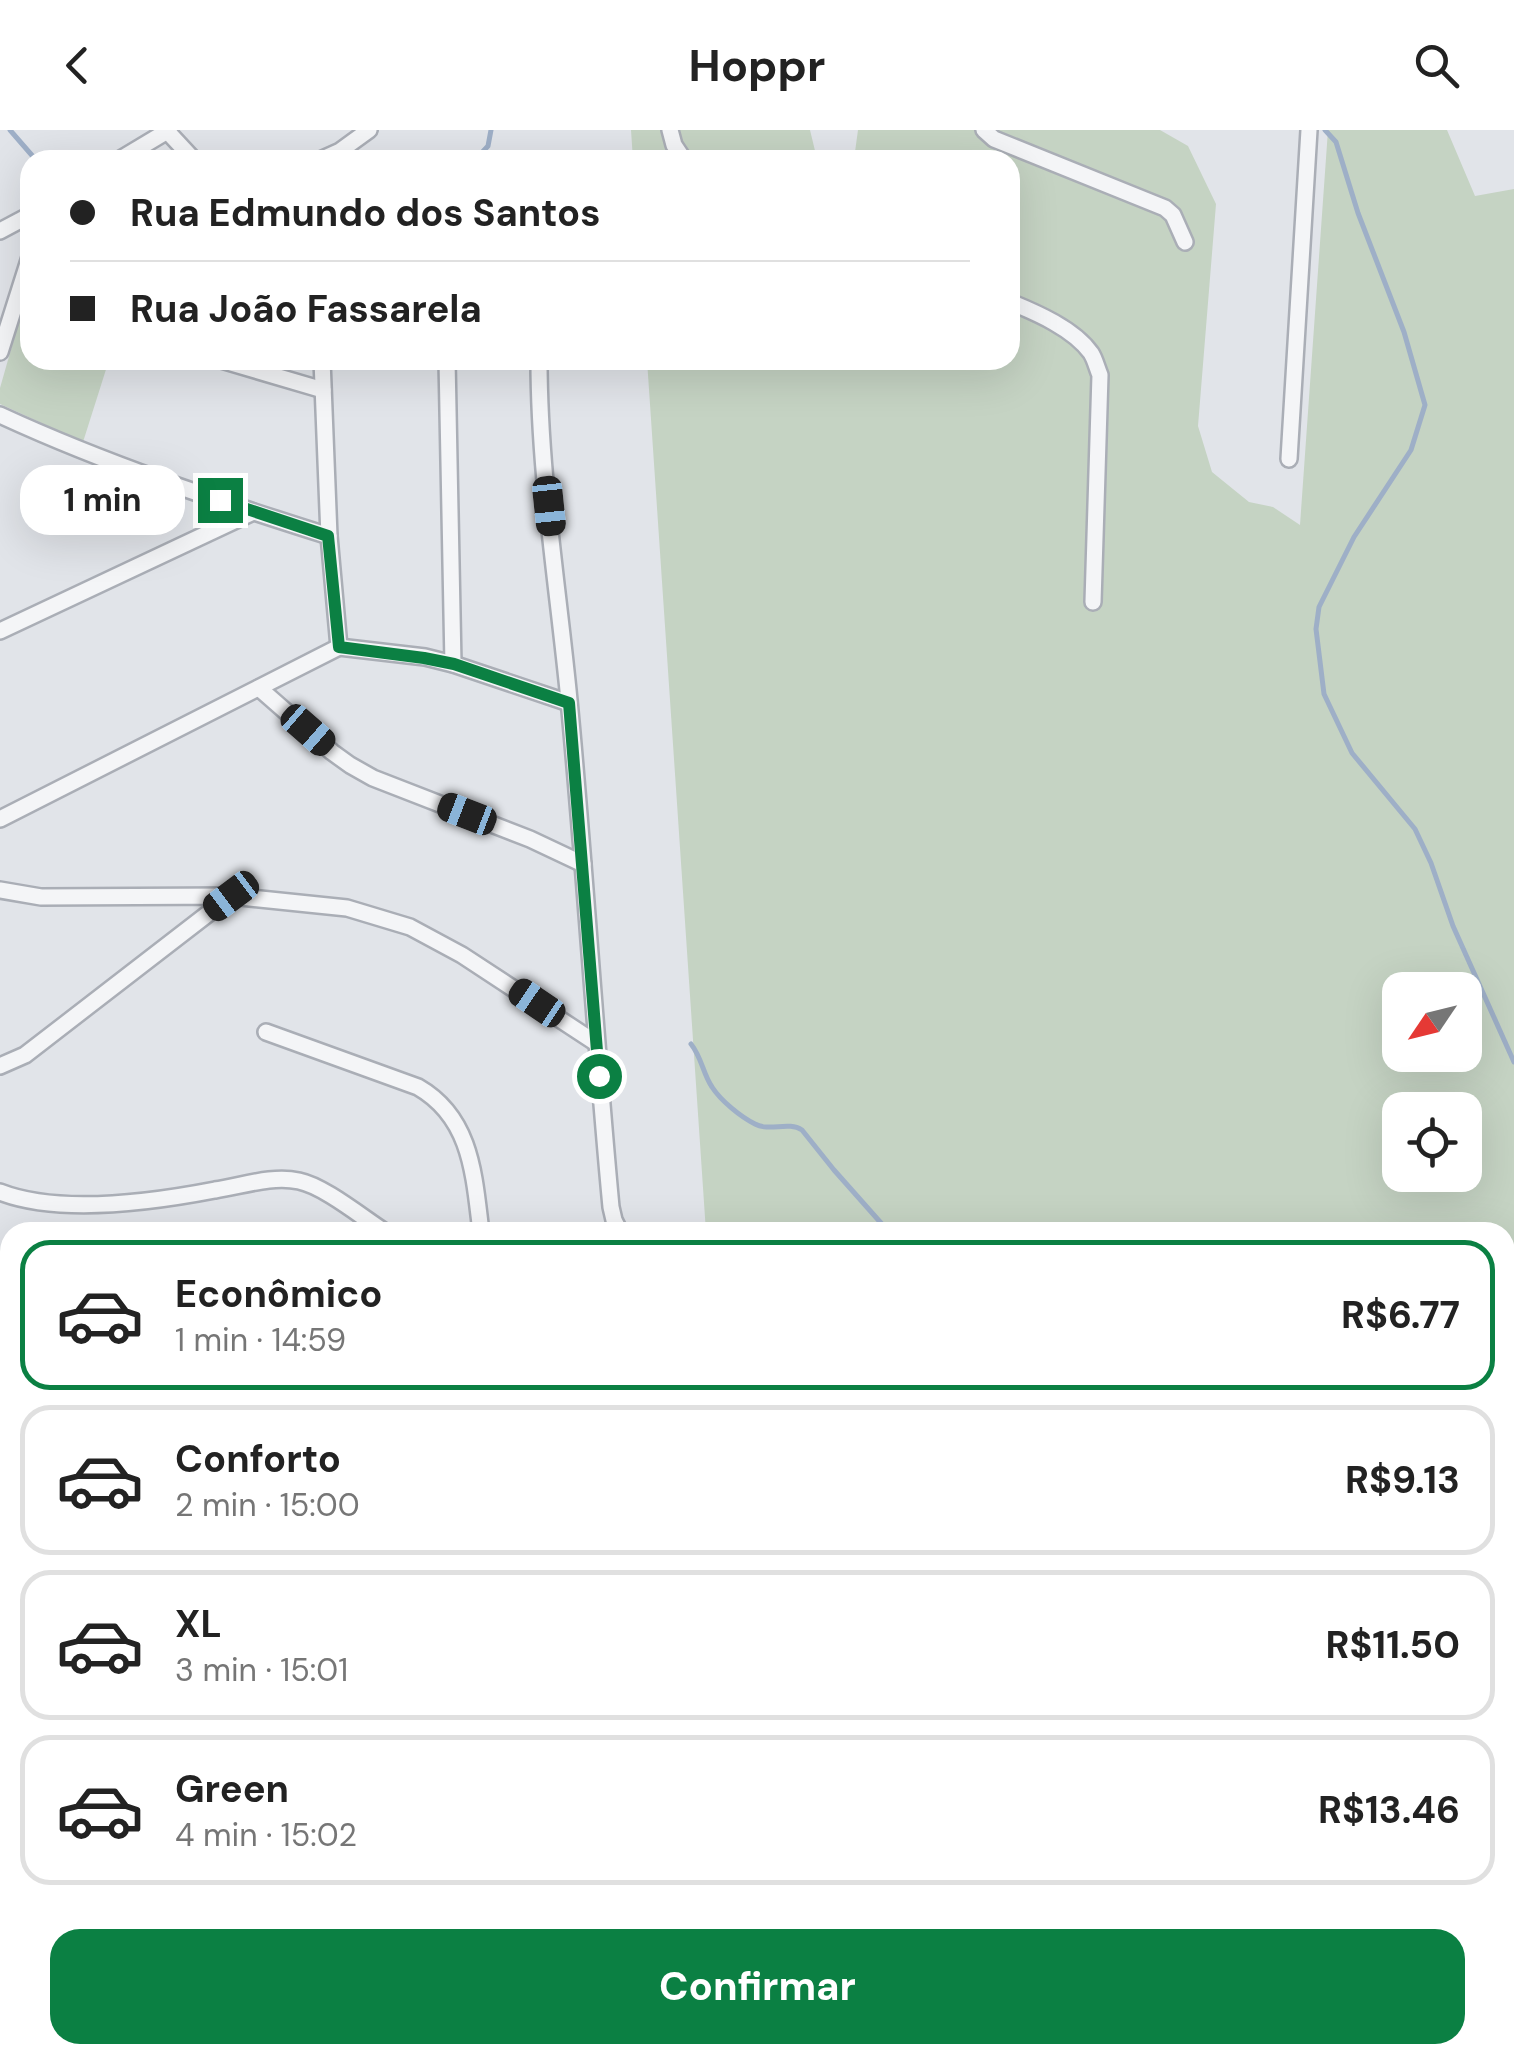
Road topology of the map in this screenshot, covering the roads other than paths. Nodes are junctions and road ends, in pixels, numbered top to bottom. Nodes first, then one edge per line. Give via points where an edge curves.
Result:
1 (167, 130) edge
2 (368, 130) edge
3 (984, 130) edge
4 (1309, 130) edge
5 (135, 150) edge
6 (185, 150) edge
7 (340, 150) edge
8 (1185, 242) dead end
9 (1020, 307) edge
10 (20, 308) edge
11 (0, 352) edge
12 (255, 370) edge
13 (322, 370) edge
14 (448, 370) edge
15 (539, 370) edge
16 (323, 390) junction
17 (0, 416) edge
18 (1289, 458) dead end
19 (253, 512) junction
20 (328, 536) junction
21 (1093, 602) dead end
22 (0, 631) edge
23 (339, 647) junction
24 (454, 664) junction
25 (259, 688) junction
26 (569, 703) junction
27 (0, 819) edge
28 (583, 864) junction
29 (0, 890) edge
30 (231, 896) junction
31 (266, 1032) dead end
32 (596, 1042) junction
33 (0, 1066) edge
34 (0, 1192) edge
35 (371, 1222) edge
36 (479, 1222) edge
37 (616, 1222) edge

1 - 5 street
1 - 6 street
2 - 7 street
3 - 8 street via 1165,208
4 - 18 street
9 - 21 street via 1080,342 1100,375
10 - 11 street
12 - 16 street
13 - 16 street
14 - 24 street
15 - 26 street
16 - 20 street
17 - 19 street
19 - 20 street
19 - 22 street
20 - 23 street
23 - 24 street
23 - 25 street
24 - 26 street
25 - 27 street
25 - 28 street via 361,772
26 - 28 street
28 - 32 street
29 - 30 street via 41,897
30 - 32 street via 347,908 410,927
30 - 33 street via 25,1054
31 - 36 street via 433,1095 455,1122 468,1155
32 - 37 street
34 - 35 street via 62,1205 161,1200 279,1179 318,1188

